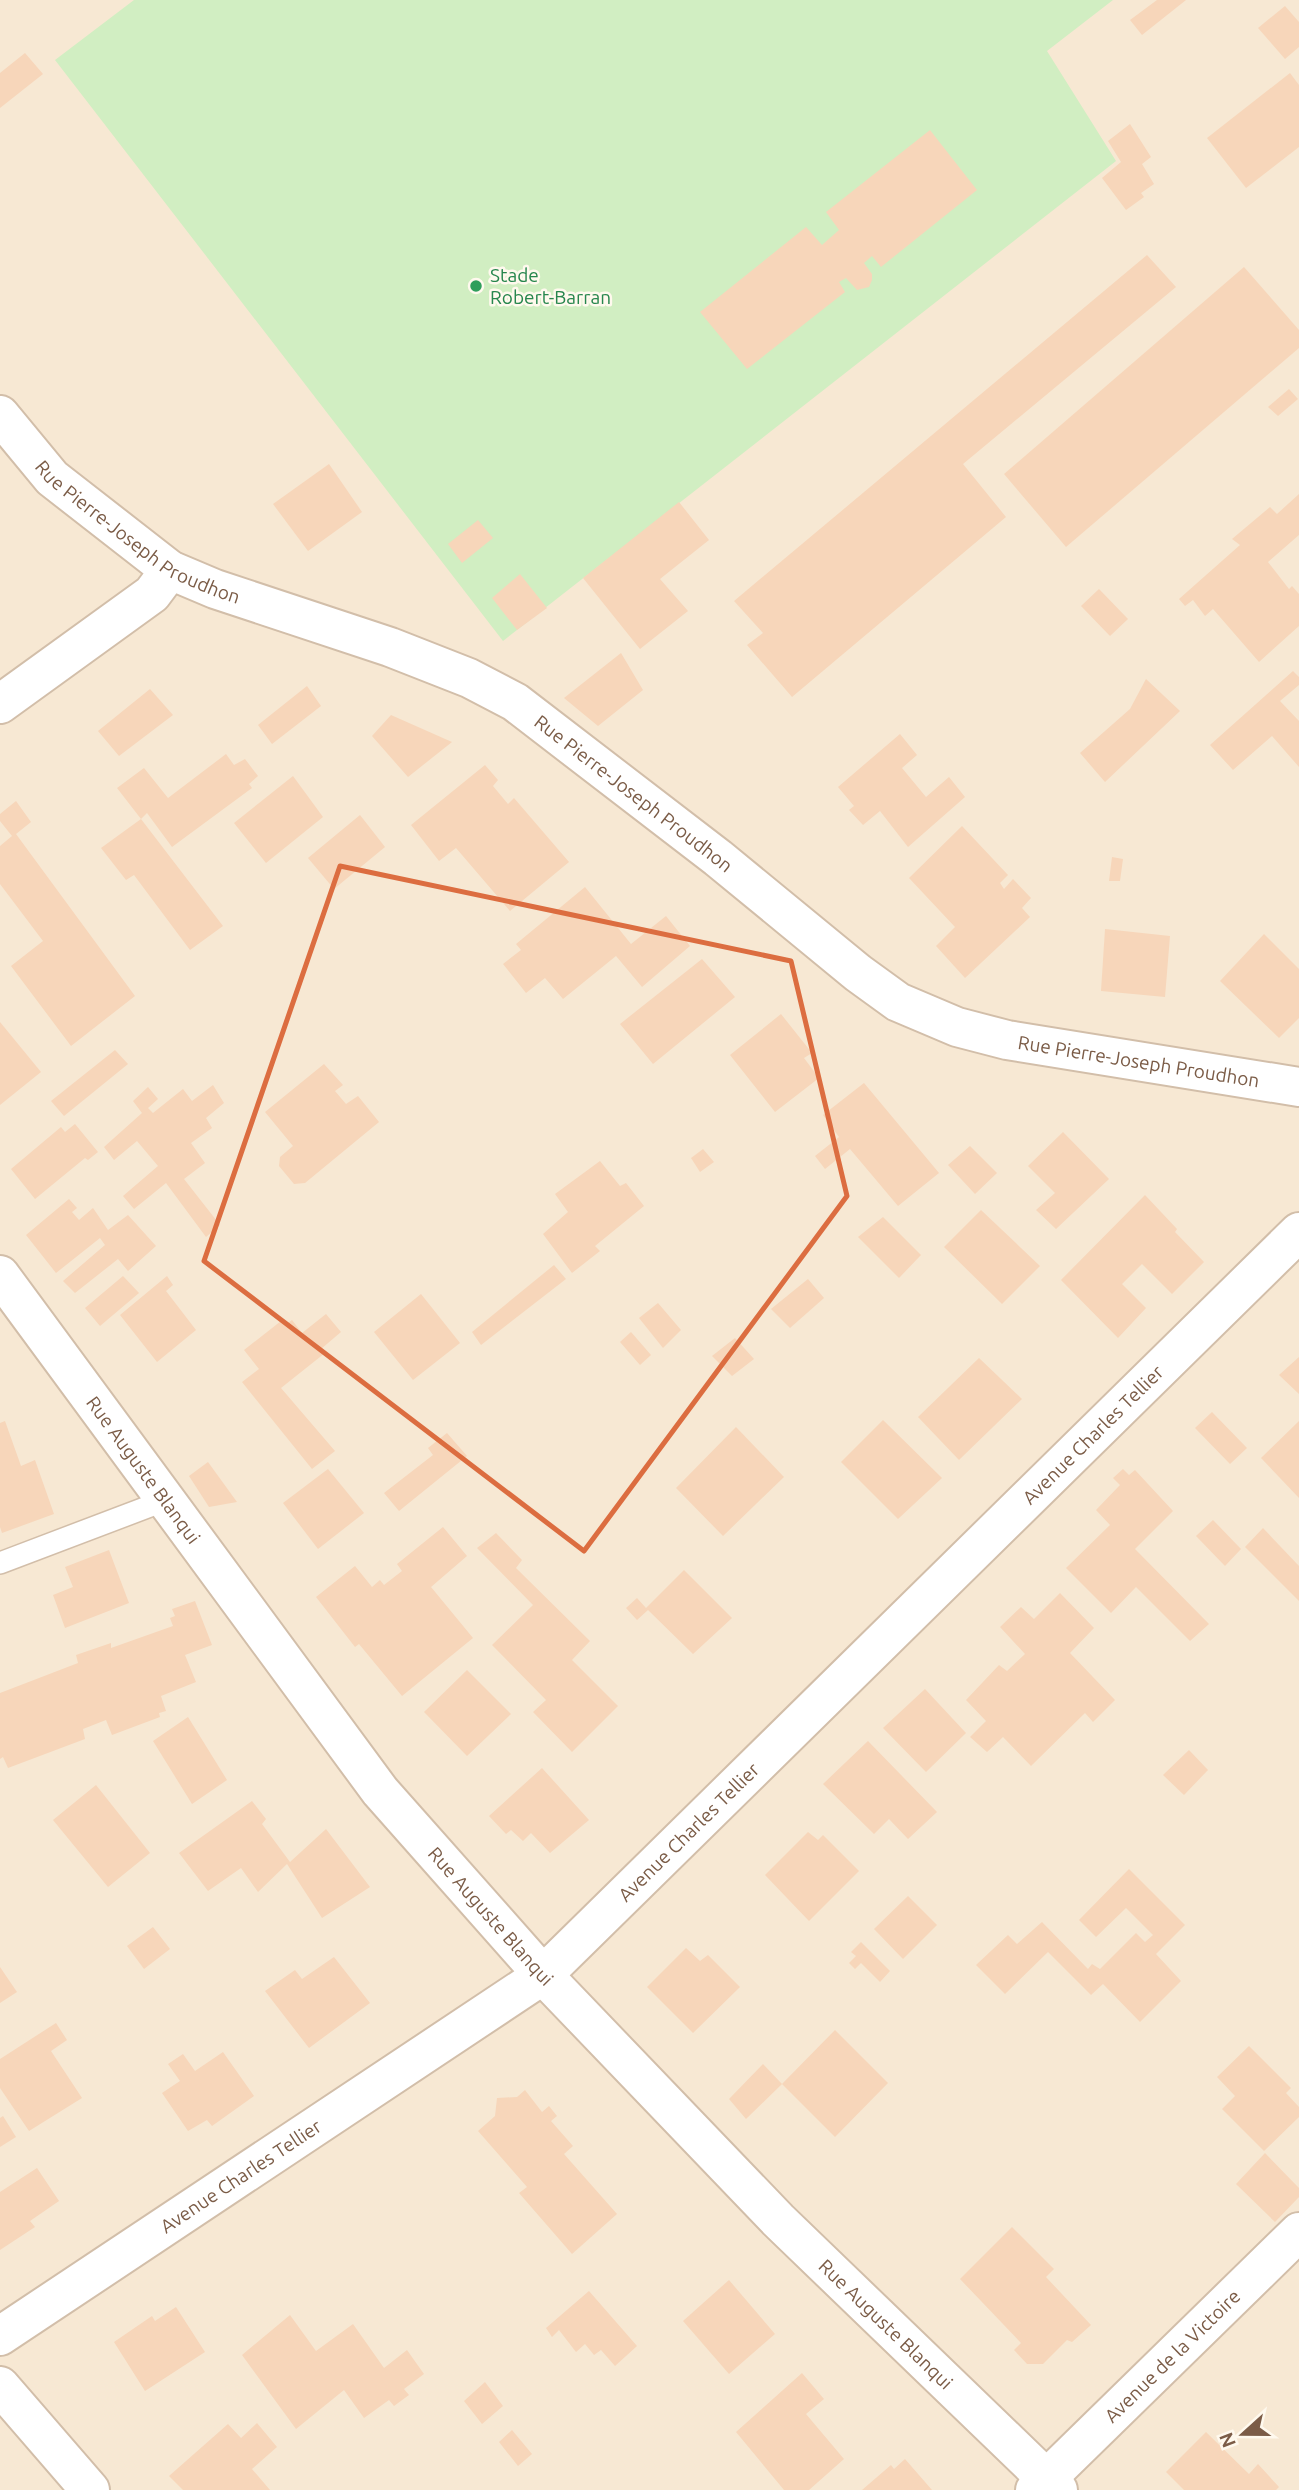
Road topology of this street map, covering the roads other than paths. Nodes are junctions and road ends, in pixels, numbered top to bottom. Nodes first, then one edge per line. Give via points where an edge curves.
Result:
1 (0, 415) edge
2 (170, 570) junction
3 (0, 704) edge
4 (1299, 1087) edge
5 (1299, 1233) edge
6 (0, 1275) edge
7 (166, 1500) junction
8 (0, 1563) edge
9 (543, 1975) junction
10 (1299, 2232) edge
11 (0, 2336) edge
12 (0, 2386) edge
13 (1047, 2486) edge
14 (90, 2490) edge

1 - 2 street, Rue Pierre-Joseph Proudhon via 52,478
2 - 3 street via 152,594
2 - 4 street, Rue Pierre-Joseph Proudhon via 390,647 470,678 515,702 898,1002 957,1027 1007,1040
5 - 9 street, Avenue Charles Tellier
6 - 7 street, Rue Auguste Blanqui
7 - 8 lane
7 - 9 street, Rue Auguste Blanqui via 380,1791
9 - 11 street, Avenue Charles Tellier
9 - 13 street, Rue Auguste Blanqui via 778,2220
10 - 13 street, Avenue de la Victoire
12 - 14 street

